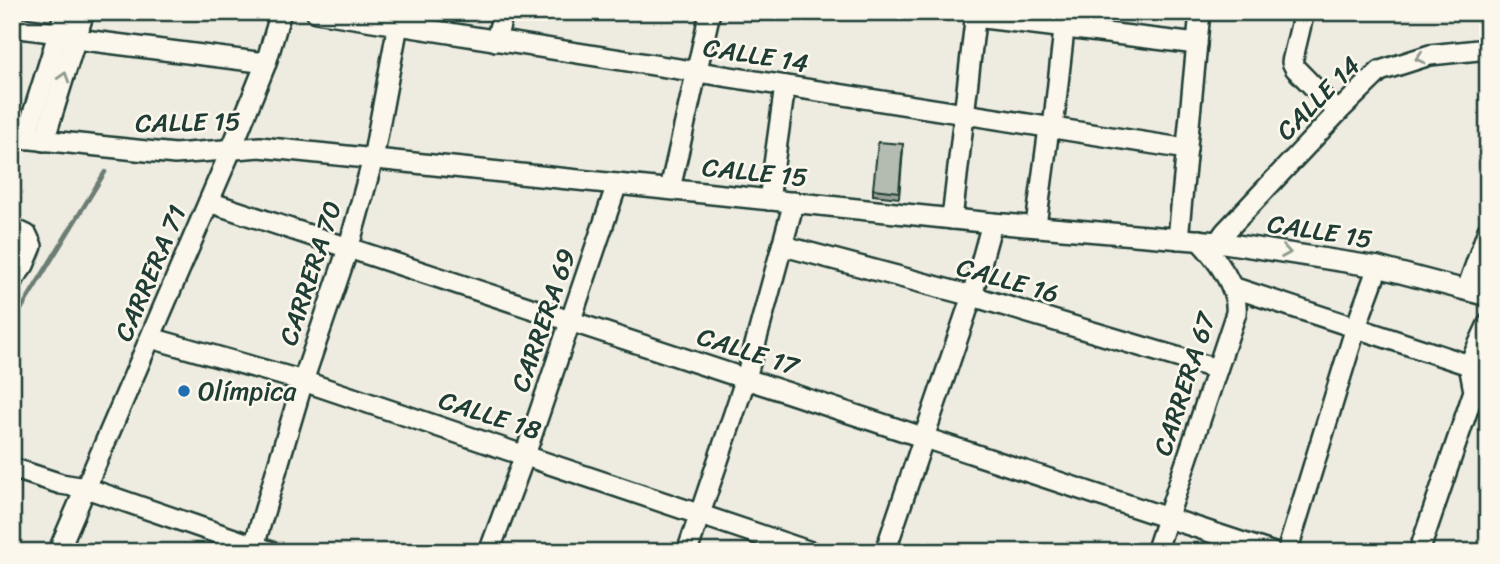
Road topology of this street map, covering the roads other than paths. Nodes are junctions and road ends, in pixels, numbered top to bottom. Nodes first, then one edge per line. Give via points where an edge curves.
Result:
1 (65, 12) edge
2 (84, 12) edge
3 (282, 12) edge
4 (316, 12) edge
5 (503, 12) edge
6 (710, 12) edge
7 (1200, 12) edge
8 (1304, 12) edge
9 (975, 14) edge
10 (399, 19) edge
11 (1065, 20) edge
12 (12, 27) edge
13 (67, 36) junction
14 (496, 41) junction
15 (1197, 44) junction
16 (1488, 47) edge
17 (266, 63) junction
18 (697, 72) junction
19 (785, 86) junction
20 (1338, 112) junction
21 (964, 114) junction
22 (1051, 128) junction
23 (27, 139) edge
24 (1187, 149) junction
25 (231, 150) junction
26 (373, 159) junction
27 (617, 184) junction
28 (670, 190) junction
29 (769, 200) junction
30 (209, 202) junction
31 (794, 202) junction
32 (952, 219) junction
33 (992, 223) junction
34 (1036, 225) junction
35 (12, 228) edge
36 (1488, 230) edge
37 (1178, 239) junction
38 (1209, 241) junction
39 (349, 246) junction
40 (784, 246) junction
41 (1378, 267) junction
42 (12, 281) edge
43 (1232, 287) junction
44 (1467, 289) junction
45 (972, 296) junction
46 (1488, 296) edge
47 (571, 320) junction
48 (1488, 324) edge
49 (1356, 327) junction
50 (151, 338) junction
51 (1469, 365) junction
52 (1217, 369) junction
53 (746, 378) junction
54 (303, 381) junction
55 (923, 437) junction
56 (525, 455) junction
57 (12, 468) edge
58 (86, 488) junction
59 (701, 513) junction
60 (1168, 518) junction
61 (263, 549) edge
62 (58, 552) edge
63 (489, 552) edge
64 (687, 552) edge
65 (811, 552) edge
66 (885, 552) edge
67 (1156, 552) edge
68 (1271, 552) edge
69 (1287, 552) edge
70 (1419, 552) edge

1 - 13 street
2 - 13 street
3 - 17 street, CARRERA 71
4 - 10 street, CALLE 14
5 - 14 street
6 - 18 street
7 - 15 street
8 - 20 street via 1292,62
9 - 11 street
9 - 21 street
10 - 14 street, CALLE 14
10 - 26 street, CARRERA 70
11 - 15 street
11 - 22 street
12 - 13 street
13 - 17 street
13 - 23 street
14 - 18 street, CALLE 14
15 - 24 street
16 -> 20 street, CALLE 14 via 1430,55 1380,71
17 - 25 street, CARRERA 71
18 - 19 street, CALLE 14
18 - 28 street
19 - 21 street, CALLE 14
19 - 29 street
20 - 38 street, CALLE 14 via 1225,232
21 - 22 street, CALLE 14
21 - 32 street
22 - 24 street, CALLE 14
22 - 34 street
23 - 25 street, CALLE 15 via 175,154
24 - 37 street
25 - 26 street, CALLE 15 via 260,147
25 - 30 street, CARRERA 71
26 - 27 street, CALLE 15
26 - 39 street, CARRERA 70
27 - 28 street, CALLE 15
27 - 47 street, CARRERA 69
28 - 29 street, CALLE 15
29 - 31 street, CALLE 15
30 - 39 street, CALLE 17
30 - 50 street, CARRERA 71
31 - 32 street, CALLE 15
31 - 40 street
32 - 33 street, CALLE 15
33 - 34 street, CALLE 15
33 - 45 street
34 - 37 street, CALLE 15
35 - 42 street via 27,235 32,246
36 - 44 street
37 - 38 street, CALLE 15
38 -> 41 street, CALLE 15
38 - 43 street, CARRERA 67
39 - 47 street, CALLE 17
39 - 54 street, CARRERA 70
40 - 45 street, CALLE 16
40 - 53 street
41 - 44 street, CALLE 15
41 - 49 street
43 - 49 street
43 - 52 street, CARRERA 67 via 1238,299 1237,313
44 - 46 street, CALLE 15
45 - 52 street, CALLE 16
45 - 55 street
47 - 53 street, CALLE 17
47 - 56 street, CARRERA 69
48 - 51 street
49 - 51 street
49 - 69 street
50 - 54 street, CALLE 18
50 - 58 street, CARRERA 71
51 - 70 street via 1474,391
52 - 60 street, CARRERA 67
53 - 55 street, CALLE 17
53 - 59 street
54 - 56 street, CALLE 18
54 - 61 street, CARRERA 70
55 - 60 street, CALLE 17
55 - 66 street
56 - 59 street, CALLE 18
56 - 63 street, CARRERA 69
57 - 58 street
58 - 61 street
58 - 62 street, CARRERA 71
59 - 64 street
59 - 65 street, CALLE 18
60 - 67 street, CARRERA 67
60 - 68 street, CALLE 17

